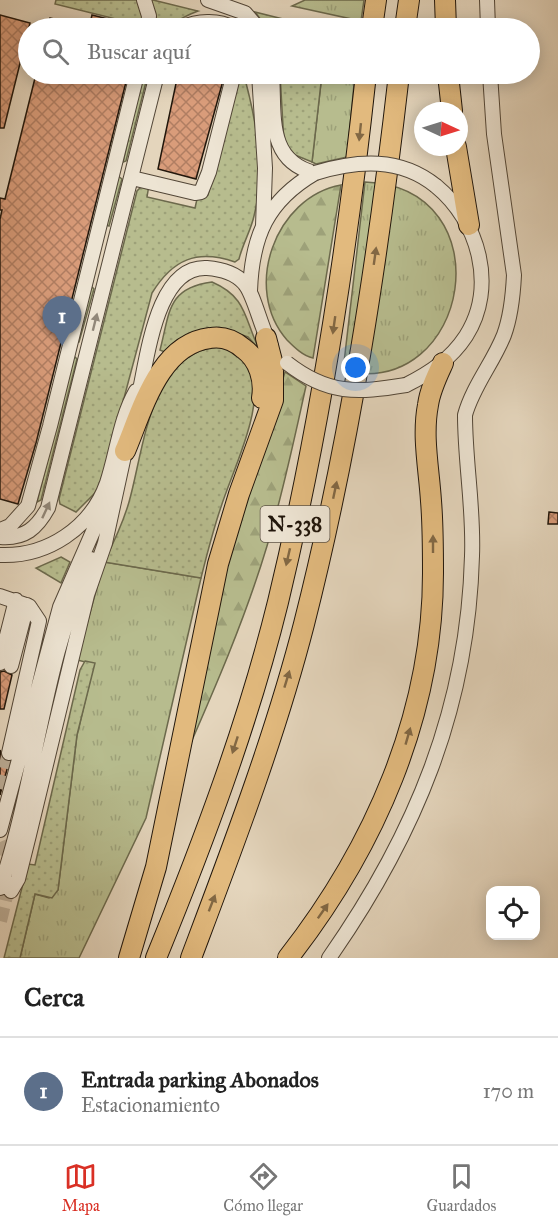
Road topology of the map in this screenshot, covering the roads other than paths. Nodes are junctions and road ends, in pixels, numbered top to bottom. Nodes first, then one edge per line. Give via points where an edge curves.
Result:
1 (144, 0) edge
2 (208, 0) edge
3 (376, 0) edge
4 (410, 0) edge
5 (445, 0) edge
6 (487, 0) edge
7 (149, 18) edge
8 (249, 18) edge
9 (373, 18) edge
10 (407, 18) edge
11 (446, 18) edge
12 (488, 18) edge
13 (134, 84) edge
14 (155, 84) edge
15 (231, 84) edge
16 (260, 84) edge
17 (273, 84) edge
18 (365, 84) edge
19 (398, 84) edge
20 (449, 84) edge
21 (491, 84) edge
22 (451, 102) edge
23 (458, 156) edge
24 (109, 167) junction
25 (315, 173) junction
26 (131, 181) junction
27 (469, 225) junction
28 (263, 226) junction
29 (95, 227) junction
30 (250, 291) junction
31 (266, 338) junction
32 (443, 363) junction
33 (144, 379) junction
34 (125, 451) junction
35 (110, 520) junction
36 (0, 530) edge
37 (0, 537) edge
38 (0, 555) edge
39 (15, 600) edge
40 (204, 627) junction
41 (0, 635) edge
42 (5, 664) edge
43 (9, 753) tunnel mouth
44 (1, 817) edge
45 (0, 830) edge
46 (16, 870) edge
47 (129, 958) edge
48 (156, 958) edge
49 (191, 958) edge
50 (288, 958) edge
51 (329, 958) edge

1 - 7 street
2 - 8 street
3 - 9 highway
4 - 10 highway
5 - 11 highway
6 - 12 street
13 - 24 street
14 - 26 street
15 - 26 street via 201,192
16 - 28 street via 265,168
17 - 25 street via 275,130 282,152 291,163
18 -> 48 highway, N-338 via 316,432 277,604 223,782
49 -> 19 highway, N-338 via 274,721 324,541 347,438
20 - 22 highway
21 - 51 street via 514,275 513,298 504,334 471,395 465,415 472,555 462,660 443,734 407,831 362,911
23 - 27 highway
24 - 26 street
24 - 29 street
25 - 27 street, bridge via 370,162 414,171 448,196
25 - 28 street via 293,186
26 - 29 street via 116,227
37 -> 26 street via 19,537 30,532 48,508
27 - 32 street via 482,276 479,306 467,335
28 - 30 street via 253,254
29 - 36 street via 28,506 10,526
30 - 31 street
30 - 33 street via 234,275 219,269 202,268 175,280 161,304
31 - 32 street, bridge via 287,363 321,385 342,390 363,392 406,386
31 - 40 highway via 273,365 273,400 239,494
50 -> 32 highway via 337,891 368,836 408,738 422,680 433,586 433,518 425,431 428,405
33 - 34 street
33 - 38 street via 128,409 107,482 91,512 60,541 31,552
34 - 35 street
34 - 40 highway via 167,363 189,344 207,338 228,339 252,355 260,369 260,413 228,504
34 - 44 street via 99,520 68,585
35 - 46 street
35 - 46 street via 68,618 17,830
39 - 41 street
39 - 42 street
39 - 43 street via 39,621
40 - 47 highway via 158,856
44 - 45 street

